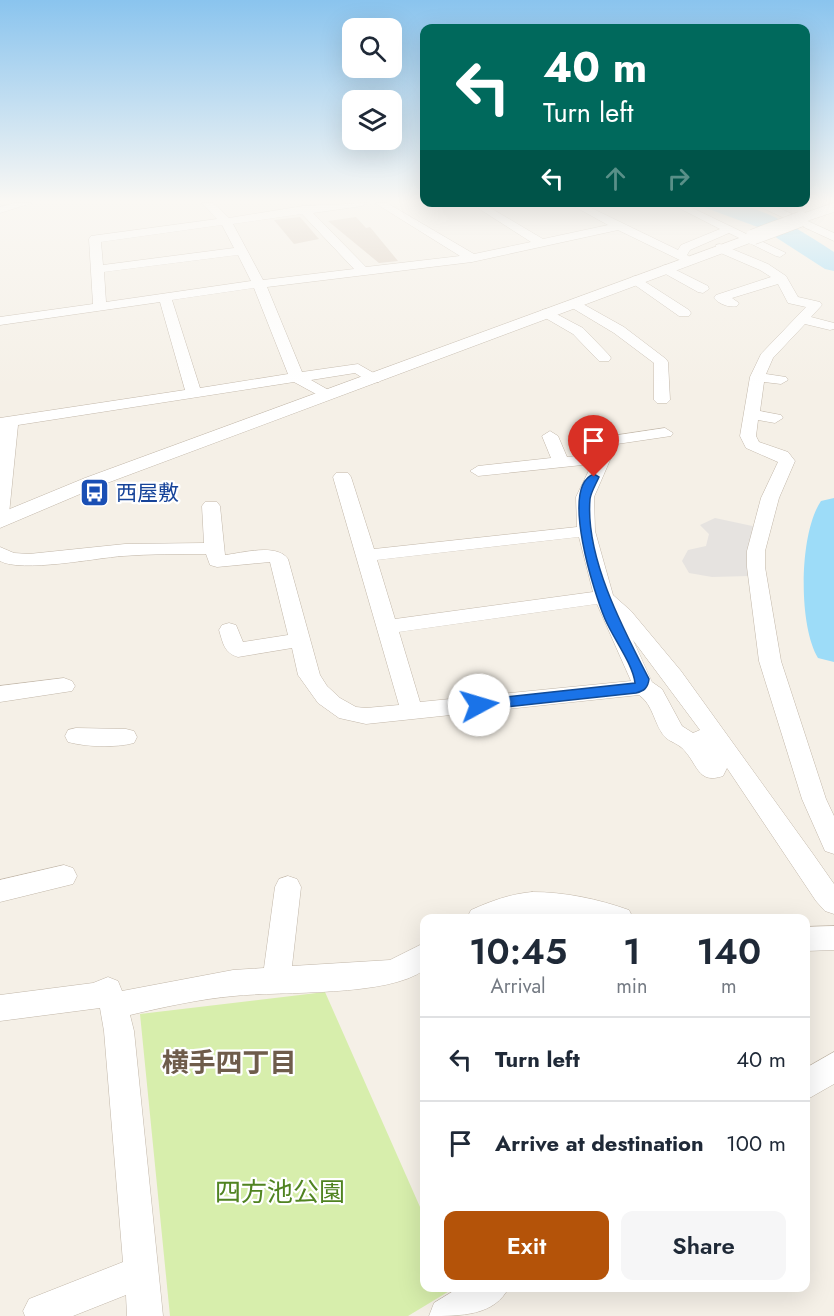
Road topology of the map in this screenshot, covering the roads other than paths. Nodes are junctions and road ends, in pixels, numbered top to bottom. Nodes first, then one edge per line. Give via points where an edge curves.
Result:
1 (97, 264) edge
2 (134, 264) edge
3 (248, 264) edge
4 (357, 264) edge
5 (418, 264) edge
6 (674, 264) edge
7 (758, 264) edge
8 (97, 269) junction
9 (666, 269) junction
10 (363, 271) junction
11 (782, 279) junction
12 (636, 280) junction
13 (259, 284) junction
14 (704, 289) dead end
15 (165, 298) junction
16 (574, 303) junction
17 (732, 303) dead end
18 (100, 307) junction
19 (547, 313) junction
20 (684, 314) dead end
21 (803, 319) junction
22 (0, 321) edge
23 (830, 326) dead end
24 (784, 339) junction
25 (802, 344) dead end
26 (604, 358) dead end
27 (757, 377) junction
28 (297, 378) junction
29 (374, 379) junction
30 (781, 380) dead end
31 (194, 394) junction
32 (327, 395) junction
33 (662, 400) dead end
34 (752, 414) junction
35 (775, 418) dead end
36 (5, 423) edge
37 (666, 433) dead end
38 (550, 436) dead end
39 (602, 458) junction
40 (561, 462) junction
41 (478, 471) dead end
42 (342, 477) dead end
43 (211, 506) dead end
44 (0, 514) edge
45 (0, 521) edge
46 (586, 531) junction
47 (214, 548) junction
48 (0, 553) edge
49 (368, 555) junction
50 (604, 597) junction
51 (386, 627) junction
52 (229, 630) dead end
53 (299, 640) junction
54 (641, 685) junction
55 (64, 686) dead end
56 (0, 694) edge
57 (412, 712) junction
58 (715, 734) junction
59 (76, 736) dead end
60 (126, 737) dead end
61 (834, 844) edge
62 (64, 876) dead end
63 (288, 886) dead end
64 (0, 891) edge
65 (834, 903) edge
66 (487, 914) edge
67 (604, 914) edge
68 (834, 938) edge
69 (810, 939) edge
70 (420, 958) edge
71 (277, 979) junction
72 (108, 990) dead end
73 (0, 1008) edge
74 (834, 1067) edge
75 (810, 1082) edge
76 (141, 1272) junction
77 (484, 1292) edge
78 (41, 1311) dead end
79 (146, 1316) edge
80 (447, 1316) edge

1 - 8 street
2 - 8 street
3 - 13 street
4 - 10 street
5 - 10 street
6 - 9 street
7 - 11 street
8 - 18 street
9 - 12 street
9 - 14 street
10 - 13 street
11 - 17 street via 721,298
11 - 21 street via 793,300 815,305
12 - 16 street
12 - 20 street
13 - 15 street
13 - 28 street
15 - 18 street
15 - 31 street
16 - 19 street
16 - 33 street via 661,362
18 - 22 street
19 - 26 street via 578,331
19 - 29 street
21 - 23 street
21 - 24 street
24 - 25 street
24 - 27 street via 766,357
27 - 30 street
27 - 34 street
28 - 29 street via 358,368
28 - 31 street
28 - 32 street
29 - 32 street
31 - 36 street
32 - 45 street via 92,482
34 - 35 street
34 - 61 street via 748,436 752,445 787,461 770,498 756,551 770,661 814,799
36 - 44 street
37 - 39 street via 611,440
38 - 40 street
39 - 40 street
39 - 46 street via 585,497
40 - 41 street
42 - 49 street
43 - 47 street
46 - 49 street
46 - 50 street
47 - 48 street via 125,550 29,560 10,560
47 - 53 street via 215,558 222,562 274,556 279,559
49 - 51 street
50 - 51 street
50 - 54 street via 642,679
50 - 58 street via 666,667
51 - 57 street
52 - 53 street via 238,650
53 - 57 street via 317,689 342,712 366,716
54 - 57 street
54 - 58 street via 654,694 674,732 690,742 712,771 715,766 700,739
55 - 56 street
58 - 65 street
59 - 60 street
62 - 64 street
63 - 71 street
66 - 67 street via 517,903 572,906
68 - 69 street
70 - 71 street via 390,973
71 - 76 street via 233,983 114,1007
72 - 73 street via 96,996
74 - 75 street
76 - 78 street
76 - 79 street
77 - 80 street

